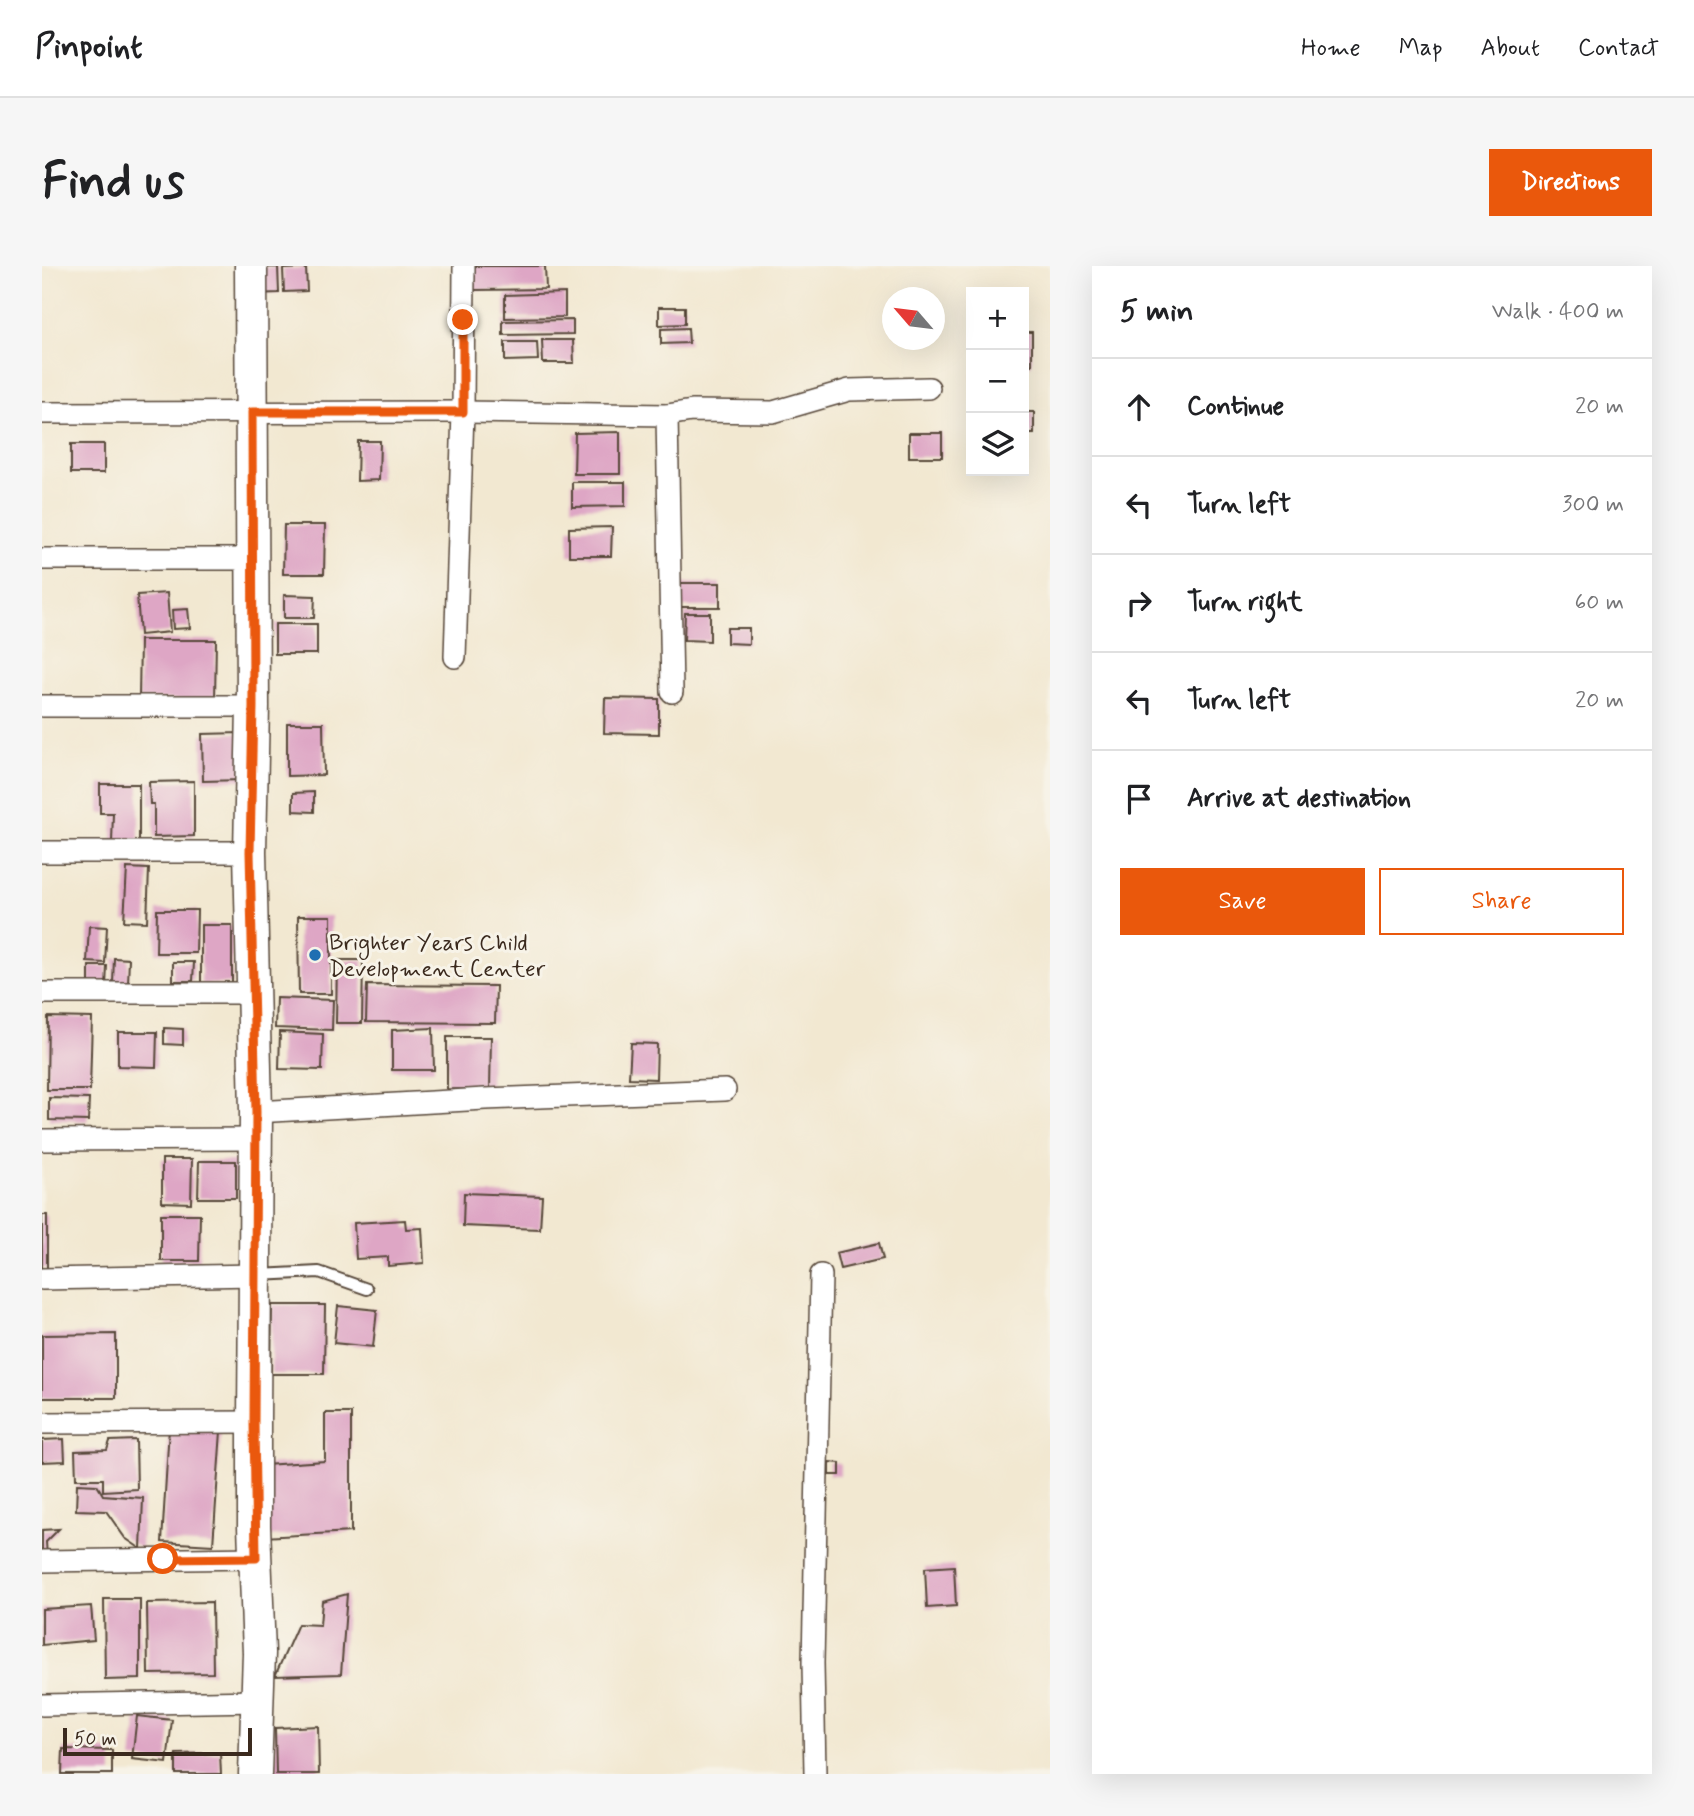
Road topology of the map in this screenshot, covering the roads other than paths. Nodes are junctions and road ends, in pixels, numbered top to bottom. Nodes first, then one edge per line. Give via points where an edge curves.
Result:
1 (251, 266) edge
2 (464, 266) edge
3 (929, 388) dead end
4 (252, 412) junction
5 (463, 412) junction
6 (42, 413) edge
7 (667, 415) junction
8 (42, 559) edge
9 (252, 559) junction
10 (455, 657) dead end
11 (672, 692) dead end
12 (42, 706) edge
13 (253, 706) junction
14 (42, 852) edge
15 (250, 852) junction
16 (42, 993) edge
17 (253, 993) junction
18 (725, 1090) dead end
19 (256, 1125) junction
20 (42, 1140) edge
21 (256, 1275) junction
22 (821, 1275) dead end
23 (42, 1279) edge
24 (367, 1289) dead end
25 (254, 1422) junction
26 (42, 1423) edge
27 (256, 1558) junction
28 (42, 1562) edge
29 (258, 1701) junction
30 (42, 1705) edge
31 (255, 1774) edge
32 (815, 1774) edge

1 - 4 street
2 - 5 street
3 - 7 street via 849,390 773,412
4 - 5 street
4 - 6 street
4 - 9 street
5 - 7 street
5 - 10 street
7 - 11 street
8 - 9 street
9 - 13 street
12 - 13 street
13 - 15 street
14 - 15 street
15 - 17 street
16 - 17 street
17 - 19 street
18 - 19 street via 485,1099
19 - 20 street
19 - 21 street
21 - 23 street
21 - 24 lane via 319,1272
21 - 25 street
22 - 32 street
25 - 26 street
25 - 27 street
27 - 28 street
27 - 29 street
29 - 30 street
29 - 31 street

